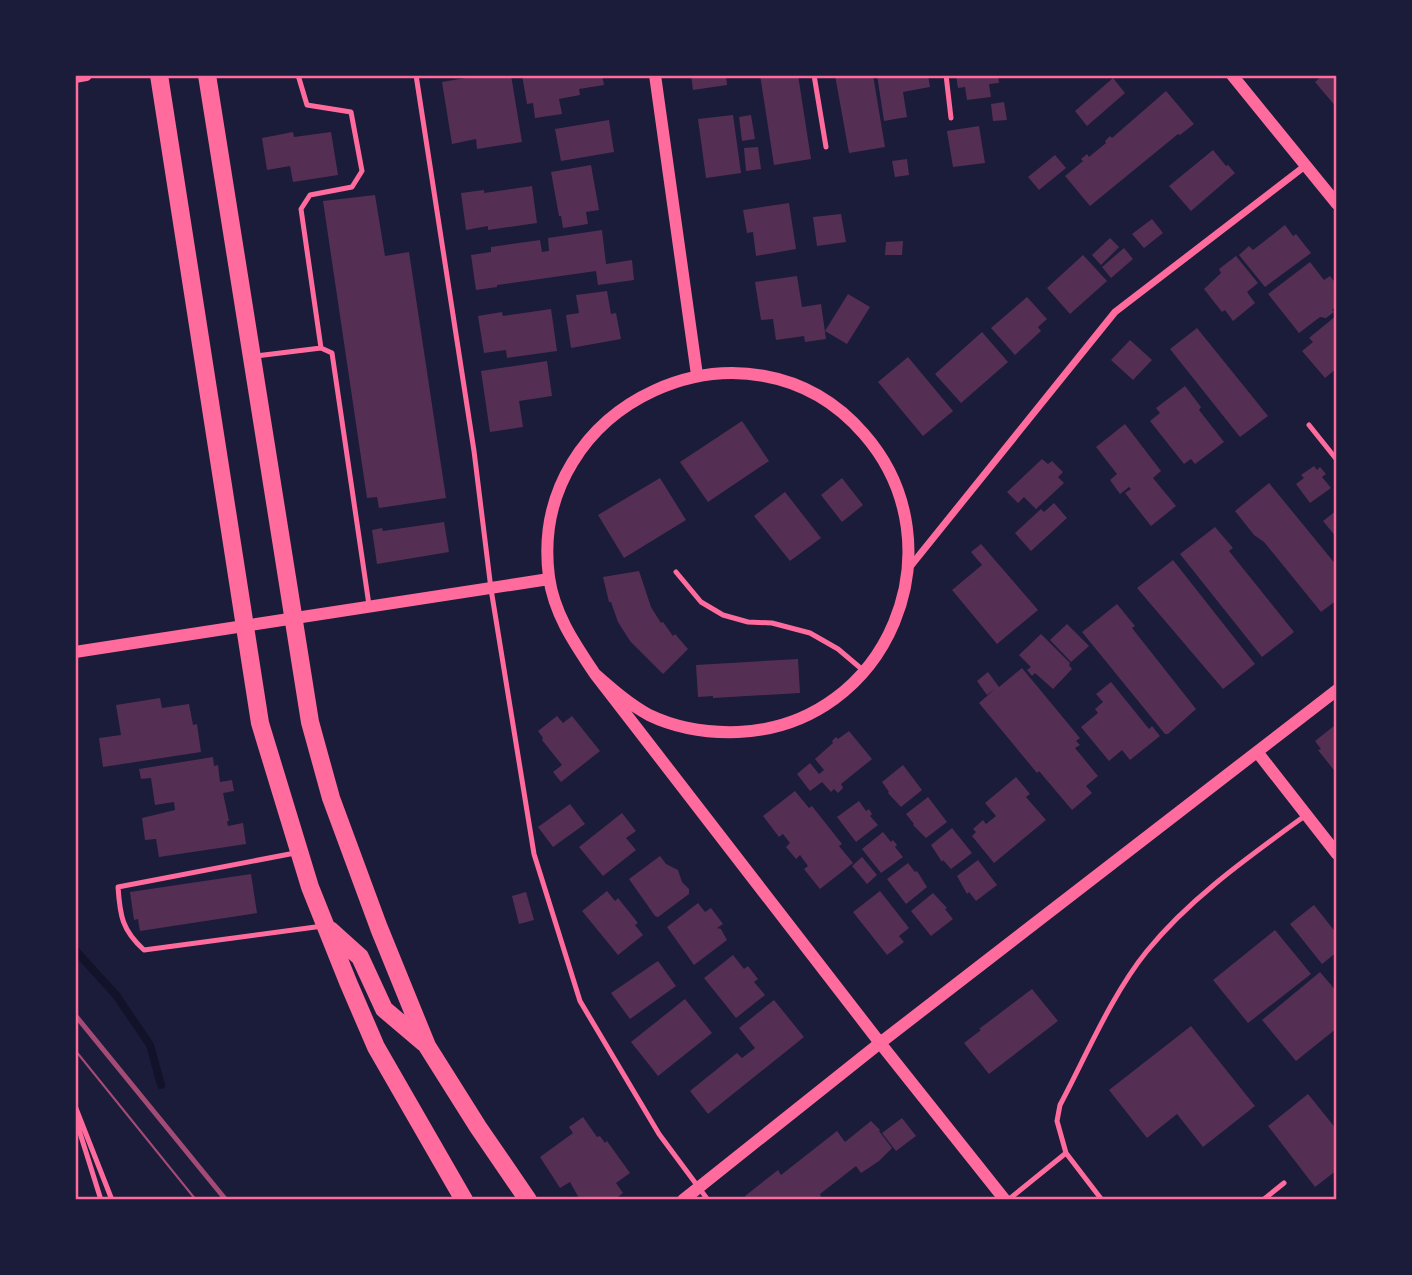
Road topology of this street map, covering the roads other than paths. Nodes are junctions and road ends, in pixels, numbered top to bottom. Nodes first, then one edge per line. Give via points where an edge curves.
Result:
1 (86, 75) edge
2 (159, 75) edge
3 (207, 75) edge
4 (298, 75) edge
5 (416, 75) edge
6 (655, 75) edge
7 (814, 75) edge
8 (946, 75) edge
9 (1232, 75) edge
10 (75, 77) edge
11 (951, 118) dead end
12 (826, 147) dead end
13 (1306, 166) junction
14 (1337, 204) edge
15 (321, 348) junction
16 (252, 357) junction
17 (697, 375) junction
18 (1309, 425) dead end
19 (1337, 460) edge
20 (909, 568) junction
21 (676, 572) dead end
22 (550, 579) junction
23 (491, 589) junction
24 (369, 608) junction
25 (295, 620) junction
26 (244, 627) junction
27 (75, 652) edge
28 (864, 671) junction
29 (595, 674) junction
30 (1337, 690) edge
31 (1258, 753) junction
32 (1306, 815) junction
33 (299, 852) junction
34 (1337, 854) edge
35 (326, 925) junction
36 (880, 1043) junction
37 (427, 1046) junction
38 (75, 1106) edge
39 (75, 1117) edge
40 (1066, 1153) junction
41 (1284, 1183) dead end
42 (698, 1188) junction
43 (101, 1200) edge
44 (111, 1200) edge
45 (464, 1200) edge
46 (528, 1200) edge
47 (683, 1200) edge
48 (708, 1200) edge
49 (1007, 1200) edge
50 (1102, 1200) edge
51 (1263, 1200) edge

1 - 10 street
2 - 26 main road
3 - 16 main road
4 - 15 lane via 307,105 351,112 362,171 352,187 310,195 301,209
5 - 23 lane
6 - 17 street
7 - 12 lane
8 - 11 lane
9 - 13 street
13 - 14 street
13 - 20 street via 1115,312
15 - 16 lane
15 - 24 lane via 332,353
16 - 25 main road
17 - 20 street via 771,377 805,389 837,408 886,462 908,531
17 - 22 street via 639,396 592,435 573,460 551,518
18 - 19 lane
20 - 28 street via 903,602 890,635
21 - 28 lane via 701,602 723,614 810,633
22 - 23 street
22 - 29 street via 565,630
23 - 24 street
23 - 42 lane via 534,853 580,1001 659,1133
24 - 25 street
25 - 26 street
25 - 37 main road via 310,722 331,798
26 - 27 street
26 - 33 main road via 260,723
28 - 29 street via 818,709 786,724 718,733 650,715
29 - 36 street
30 - 31 street
31 - 32 street
31 - 36 street
32 - 34 street
32 - 40 lane via 1179,916 1127,977 1060,1105 1057,1121
33 - 35 main road
33 - 35 lane via 118,887 120,916 144,950
35 - 37 main road via 360,957 384,1009
35 - 45 main road via 376,1047
36 - 42 street
36 - 49 street
37 - 46 main road
38 - 44 lane
39 - 43 lane
40 - 49 lane
40 - 50 lane
41 - 51 lane
42 - 47 street
42 - 48 lane

